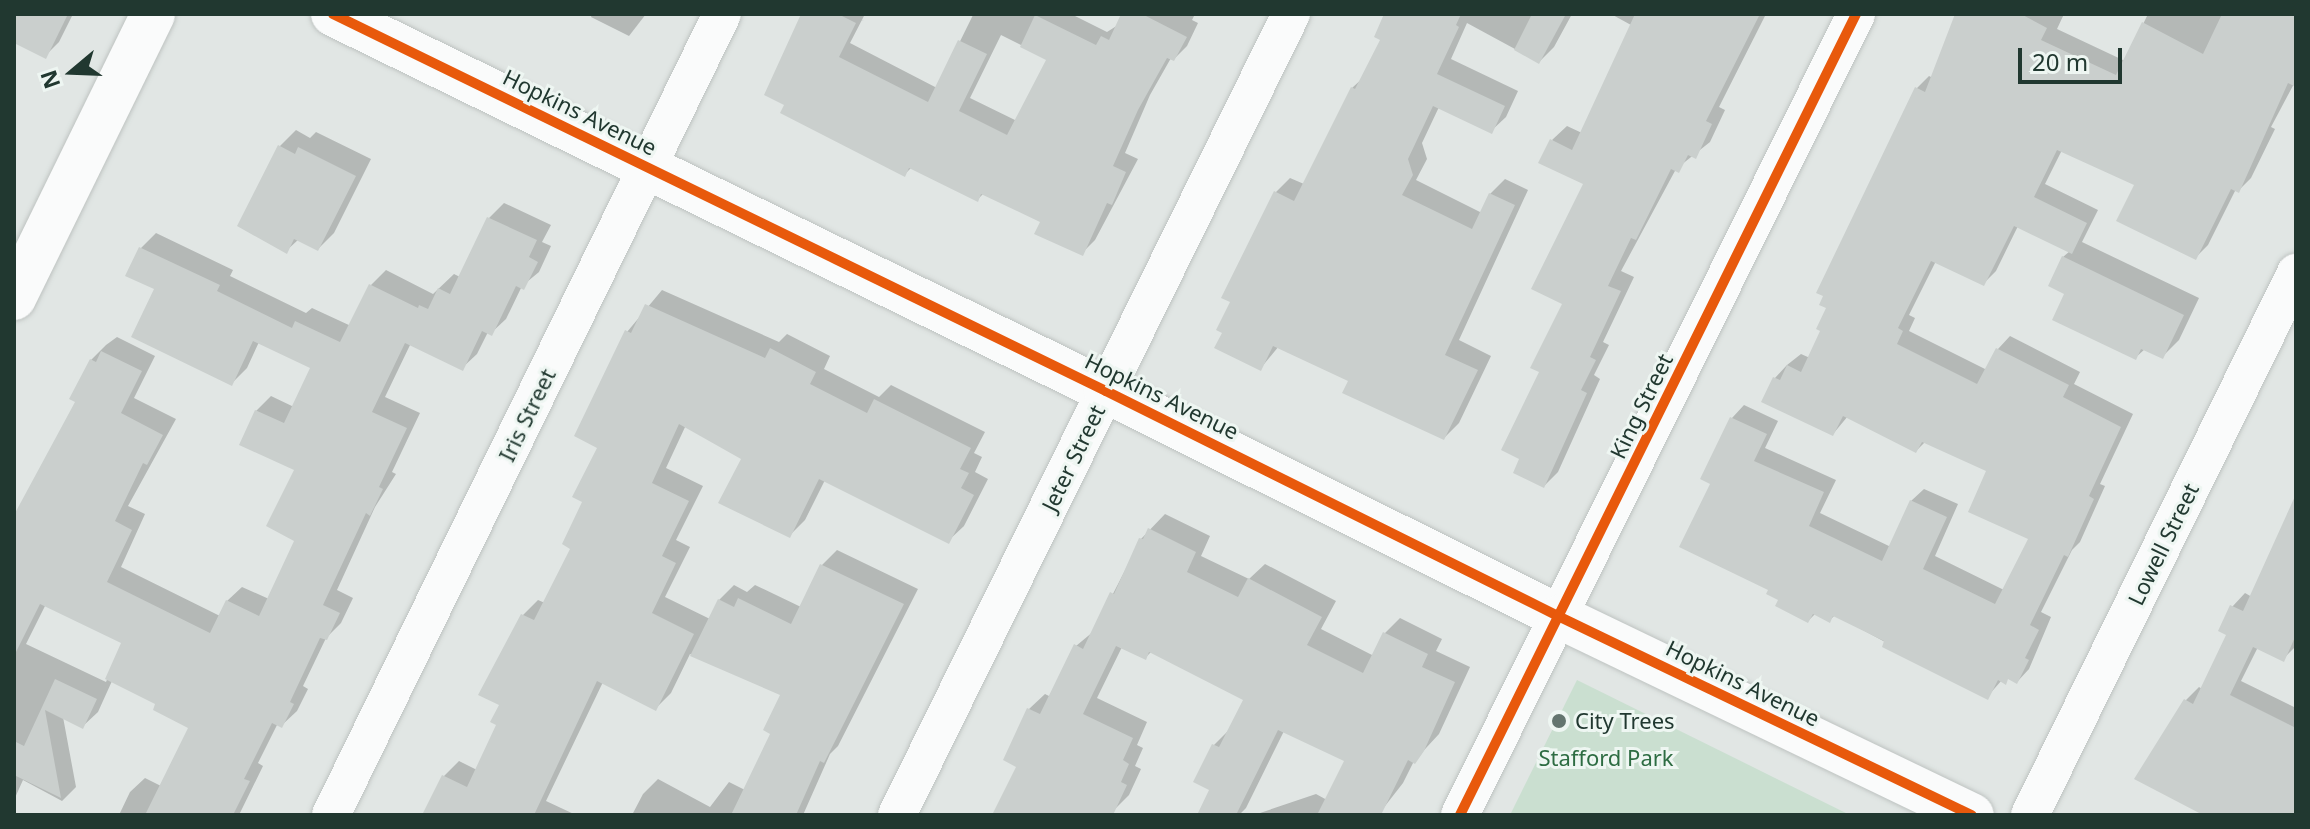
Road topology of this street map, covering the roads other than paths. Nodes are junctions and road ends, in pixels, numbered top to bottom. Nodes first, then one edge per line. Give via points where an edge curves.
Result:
1 (153, 14) edge
2 (333, 14) edge
3 (722, 14) edge
4 (1291, 14) edge
5 (1856, 14) edge
6 (647, 167) junction
7 (2296, 273) edge
8 (14, 298) edge
9 (1106, 391) junction
10 (1560, 617) junction
11 (331, 815) edge
12 (897, 815) edge
13 (1460, 815) edge
14 (1972, 815) edge
15 (2030, 815) edge

1 - 8 street
2 - 6 street, Hopkins Avenue
3 - 6 street, Iris Street
4 - 9 street, Jeter Street
5 - 10 street, King Street
6 - 9 street, Hopkins Avenue
6 - 11 street, Iris Street
7 - 15 street, Lowell Street
9 - 10 street, Hopkins Avenue
9 - 12 street, Jeter Street
10 - 13 street, King Street
10 - 14 street, Hopkins Avenue

